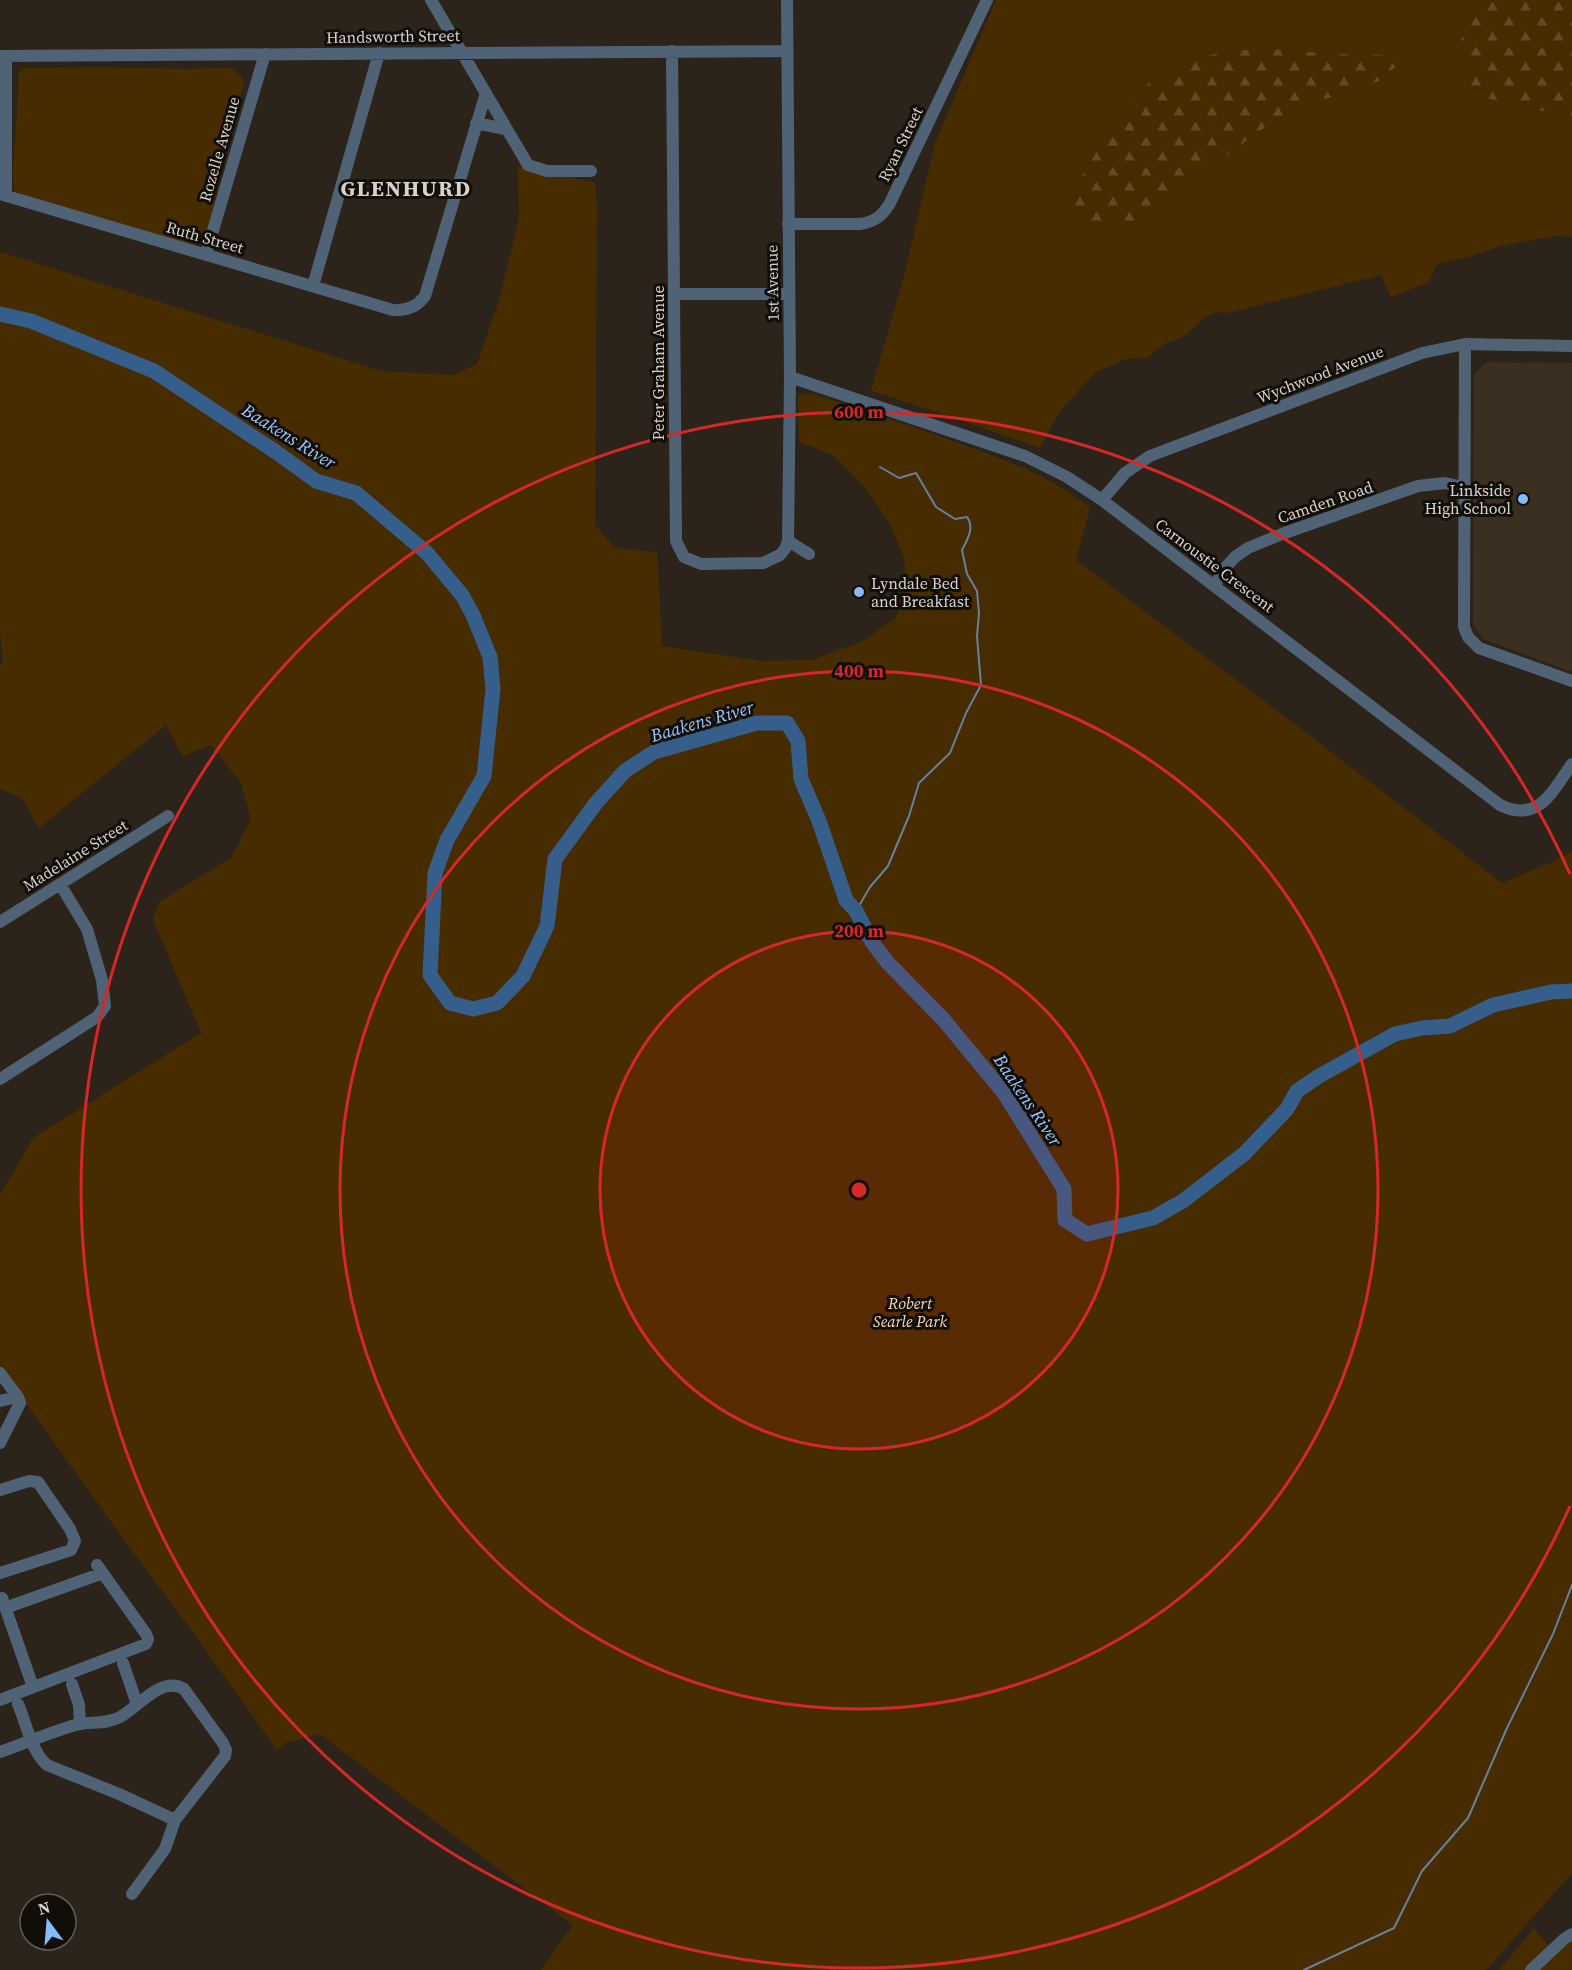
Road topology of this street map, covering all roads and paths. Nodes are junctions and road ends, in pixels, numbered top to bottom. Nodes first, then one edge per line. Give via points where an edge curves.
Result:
1 (431, 0) edge
2 (787, 0) edge
3 (987, 0) edge
4 (672, 51) junction
5 (787, 51) junction
6 (461, 52) junction
7 (379, 53) junction
8 (265, 54) junction
9 (3, 56) edge
10 (486, 93) junction
11 (476, 123) junction
12 (505, 129) junction
13 (591, 171) dead end
14 (3, 195) edge
15 (788, 224) junction
16 (206, 254) junction
17 (313, 286) junction
18 (674, 294) junction
19 (789, 294) junction
20 (1465, 344) junction
21 (1572, 346) edge
22 (790, 377) junction
23 (1463, 487) junction
24 (1102, 500) junction
25 (788, 541) junction
26 (809, 554) dead end
27 (1215, 585) junction
28 (1572, 681) edge
29 (1572, 764) edge
30 (168, 816) dead end
31 (60, 884) junction
32 (0, 922) edge
33 (0, 1079) edge
34 (0, 1373) edge
35 (18, 1397) junction
36 (0, 1401) edge
37 (0, 1443) edge
38 (0, 1490) edge
39 (1, 1570) edge
40 (123, 1663) dead end
41 (72, 1684) dead end
42 (33, 1687) junction
43 (0, 1700) edge
44 (18, 1704) dead end
45 (137, 1704) junction
46 (80, 1724) junction
47 (33, 1741) junction
48 (0, 1752) edge
49 (176, 1820) junction
50 (132, 1894) dead end
51 (1572, 1934) edge
52 (1531, 1970) edge

1 - 6 street
2 - 5 street, 1st Avenue
3 - 15 street, Ryan Street via 882,215 860,224
4 - 5 street, Handsworth Street
4 - 6 street, Handsworth Street
4 - 18 street, Peter Graham Avenue
5 - 15 street, 1st Avenue
6 - 7 street, Handsworth Street
6 - 10 street
7 - 8 street, Handsworth Street
7 - 17 street
8 - 9 street, Handsworth Street
8 - 16 street, Rozelle Avenue
9 - 14 street
10 - 11 street
10 - 12 street
11 - 12 street
11 - 17 street, Ruth Street via 425,296 415,306 393,310
12 - 13 street via 530,166 547,171
14 - 16 street, Ruth Street
15 - 19 street, 1st Avenue
16 - 17 street, Ruth Street
18 - 19 street
18 - 25 street, Peter Graham Avenue via 679,549 688,560 701,564 763,563 780,555
19 - 22 street, 1st Avenue
20 - 21 street, Wychwood Avenue
20 - 23 street
20 - 24 street, Wychwood Avenue via 1422,353 1150,456 1125,472
22 - 24 street, Carnoustie Crescent via 1024,456
22 - 25 street, 1st Avenue
23 - 27 street, Camden Road via 1445,483 1418,486 1265,541 1235,556
23 - 28 street via 1463,613 1468,637 1479,648
24 - 27 street, Carnoustie Crescent
25 - 26 street
27 - 29 street, Carnoustie Crescent via 1509,809 1519,812 1538,806
30 - 31 street, Madelaine Street
31 - 32 street, Madelaine Street
31 - 33 street via 87,929 105,1006 97,1017
34 - 35 street
35 - 36 street
35 - 37 street via 19,1407
38 - 39 street via 38,1482 75,1541 68,1551
40 - 45 street
41 - 46 street
42 - 42 street via 4,1603 100,1569 146,1634 146,1644
42 - 43 street
44 - 47 street
45 - 46 street via 114,1720
45 - 49 street via 168,1686 180,1687 225,1746 224,1759
46 - 47 street
47 - 48 street
47 - 49 street via 47,1765
49 - 50 street via 165,1850
51 - 52 street

